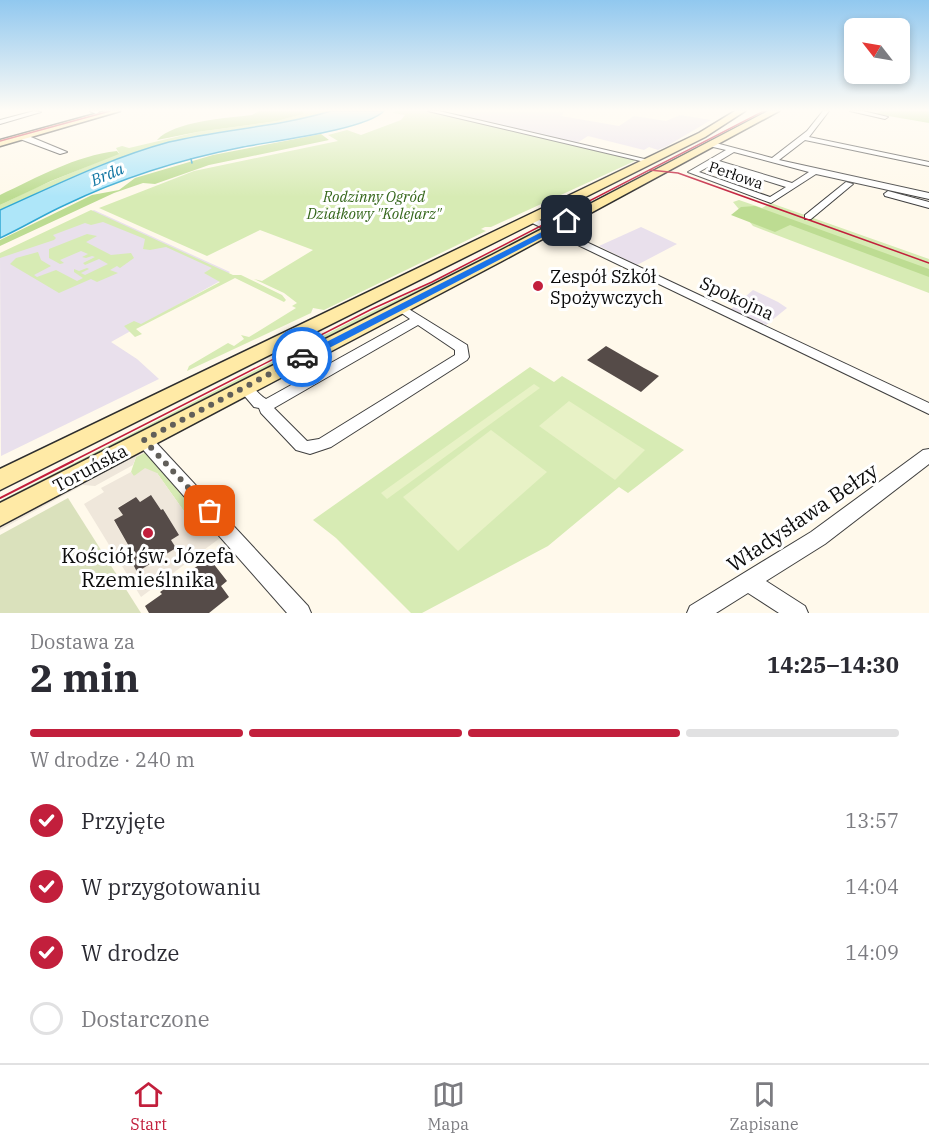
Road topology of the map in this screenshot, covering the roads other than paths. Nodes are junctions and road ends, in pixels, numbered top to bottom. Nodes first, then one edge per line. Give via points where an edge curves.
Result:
1 (30, 140) edge
2 (556, 140) edge
3 (693, 140) edge
4 (720, 140) edge
5 (802, 140) edge
6 (812, 140) edge
7 (712, 144) junction
8 (732, 150) junction
9 (63, 152) dead end
10 (649, 161) junction
11 (712, 161) junction
12 (772, 161) junction
13 (929, 164) edge
14 (801, 168) junction
15 (812, 174) junction
16 (849, 184) junction
17 (794, 186) junction
18 (929, 196) edge
19 (929, 205) edge
20 (808, 217) dead end
21 (531, 219) junction
22 (554, 228) junction
23 (399, 307) junction
24 (418, 320) junction
25 (244, 387) junction
26 (268, 405) junction
27 (929, 409) edge
28 (144, 440) junction
29 (929, 454) edge
30 (0, 480) edge
31 (0, 515) edge
32 (749, 582) junction
33 (301, 613) edge
34 (697, 613) edge
35 (798, 613) edge

1 - 9 street
2 - 10 street
3 - 10 main road, Toruńska
4 - 7 main road, Toruńska
5 - 12 street
6 - 13 street
7 - 8 street
7 - 22 main road, Toruńska
8 - 11 street, Perłowa
8 - 12 street
10 - 21 main road, Toruńska
11 - 17 street
11 - 17 street, Perłowa via 692,172 763,199 771,200
12 - 14 street
14 - 15 street
14 - 18 street
15 - 16 street
15 - 17 street, Perłowa
16 - 19 street
16 - 20 street
21 - 22 street, Spokojna
21 - 30 main road, Toruńska
22 - 23 main road, Toruńska
22 - 27 street, Spokojna
23 - 24 street
23 - 25 main road, Toruńska
24 - 26 street
24 - 26 street via 462,348 462,357 325,443 310,448 302,446 266,409
25 - 26 street via 259,403
25 - 28 main road, Toruńska
28 - 31 main road, Toruńska
28 - 33 street
29 - 32 street, Władysława Bełzy via 818,538
32 - 34 street, Władysława Bełzy
32 - 35 street

